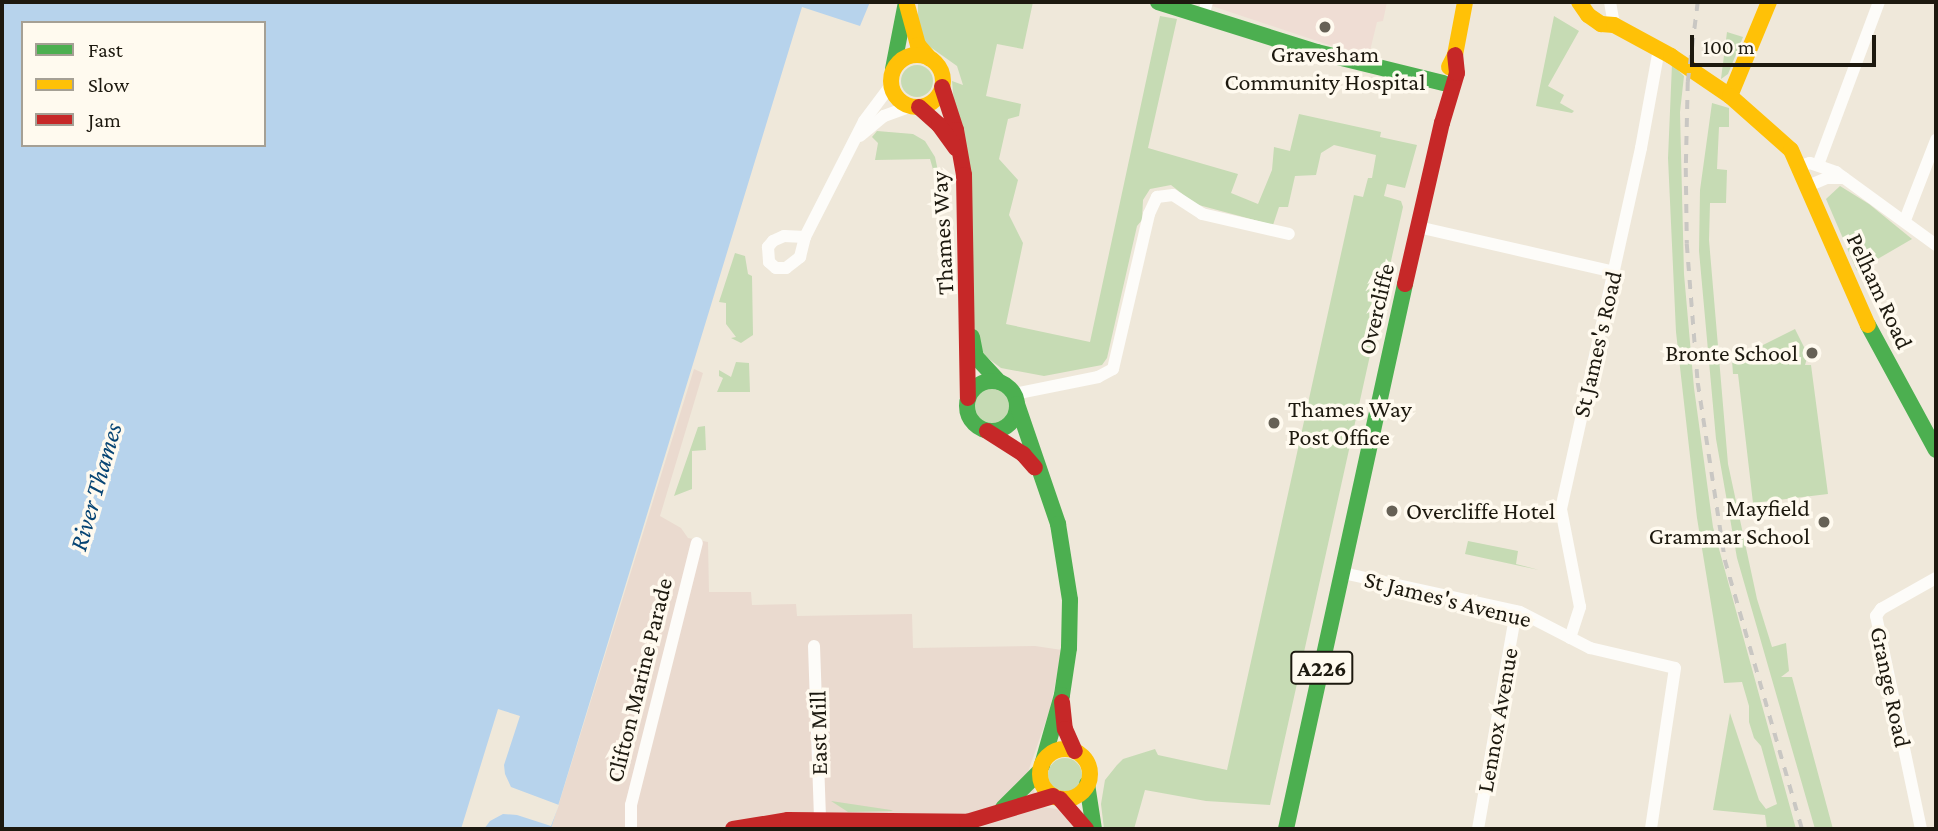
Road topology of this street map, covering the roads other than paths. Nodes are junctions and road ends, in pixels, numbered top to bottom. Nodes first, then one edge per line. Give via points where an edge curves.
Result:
1 (906, 2) edge
2 (1158, 2) edge
3 (1465, 2) edge
4 (1610, 2) edge
5 (1769, 2) edge
6 (1880, 2) edge
7 (1587, 3) edge
8 (1205, 9) edge
9 (1614, 25) junction
10 (1659, 49) junction
11 (1455, 55) junction
12 (930, 59) junction
13 (892, 77) junction
14 (1443, 83) junction
15 (942, 87) junction
16 (1730, 96) junction
17 (915, 106) junction
18 (1444, 113) junction
19 (1936, 140) edge
20 (855, 141) junction
21 (960, 154) junction
22 (1818, 165) junction
23 (1800, 166) junction
24 (1844, 178) junction
25 (1808, 186) junction
26 (1905, 220) junction
27 (1418, 227) junction
28 (1290, 234) dead end
29 (805, 237) dead end
30 (1936, 246) edge
31 (1614, 272) junction
32 (968, 309) junction
33 (999, 382) junction
34 (968, 398) junction
35 (1015, 399) junction
36 (988, 431) junction
37 (1936, 450) edge
38 (1040, 473) junction
39 (1354, 506) junction
40 (697, 543) dead end
41 (1343, 573) junction
42 (1936, 578) edge
43 (1516, 611) junction
44 (1318, 632) junction
45 (1570, 638) junction
46 (814, 646) dead end
47 (1062, 695) junction
48 (1075, 751) junction
49 (1041, 768) junction
50 (1087, 785) junction
51 (1057, 797) junction
52 (995, 815) junction
53 (820, 820) junction
54 (905, 826) edge
55 (631, 829) edge
56 (733, 829) edge
57 (1086, 829) edge
58 (1094, 829) edge
59 (1274, 829) edge
60 (1283, 829) edge
61 (1480, 829) edge
62 (1651, 829) edge
63 (1921, 829) edge

1 - 12 street via 918,45
1 - 13 street
2 - 8 street
3 - 11 street
4 - 9 street
5 - 16 street
6 - 22 street
7 - 9 street, Pelham Road via 1588,15
8 - 14 street via 1317,52
9 - 10 street, Pelham Road
10 - 16 street, Pelham Road
10 - 31 street, St James's Road
11 - 14 street
11 - 18 street via 1457,73
12 - 13 street via 914,55 898,62
12 - 15 street via 941,71
13 - 17 street via 898,99
13 - 20 street
14 - 18 street
15 - 17 street via 933,101
15 - 21 street, Thames Way
16 - 23 street, Pelham Road via 1785,142
17 - 20 street via 884,116
17 - 21 street, Thames Way via 939,125
18 - 27 street, Overcliffe / A226 via 1428,143 1434,159
19 - 26 street
20 - 29 street
21 - 32 street, Thames Way via 966,201
22 - 23 street
22 - 24 street
23 - 25 street, Pelham Road
24 - 25 street via 1827,178
24 - 26 street
25 - 37 street, Pelham Road via 1866,321
26 - 30 street
27 - 31 street
27 - 39 street, Overcliffe / A226
28 - 35 street via 1202,214 1173,195 1157,197 1149,214 1113,369
31 - 45 street, St James's Road via 1561,509 1580,607
32 - 33 street, Thames Way via 976,357
32 - 34 street, Thames Way
33 - 34 street via 984,383
33 - 35 street
34 - 36 street via 970,418
35 - 36 street via 1008,425
35 - 38 street
36 - 38 street via 1023,454
38 - 47 street via 1067,564 1070,630
39 - 41 street, Overcliffe / A226
39 - 44 street, Overcliffe via 1335,556
40 - 55 street, Clifton Marine Parade via 631,805
41 - 43 street, St James's Avenue
41 - 44 street, Overcliffe via 1337,573 1326,623
41 - 60 street, Overcliffe / A226
42 - 63 street, Grange Road via 1876,616
43 - 45 street, St James's Avenue
43 - 61 street, Lennox Avenue
44 - 59 street, Overcliffe
45 - 62 street, St James's Avenue via 1595,650 1676,669
46 - 53 street, East Mill
47 - 48 street via 1065,729
47 - 49 street
48 - 49 street via 1055,751
48 - 50 street via 1089,768
49 - 51 street via 1042,785
49 - 52 street
50 - 51 street via 1076,796
50 - 58 street
51 - 52 street
51 - 57 street
52 - 54 street via 967,822
53 - 54 street
53 - 56 street

